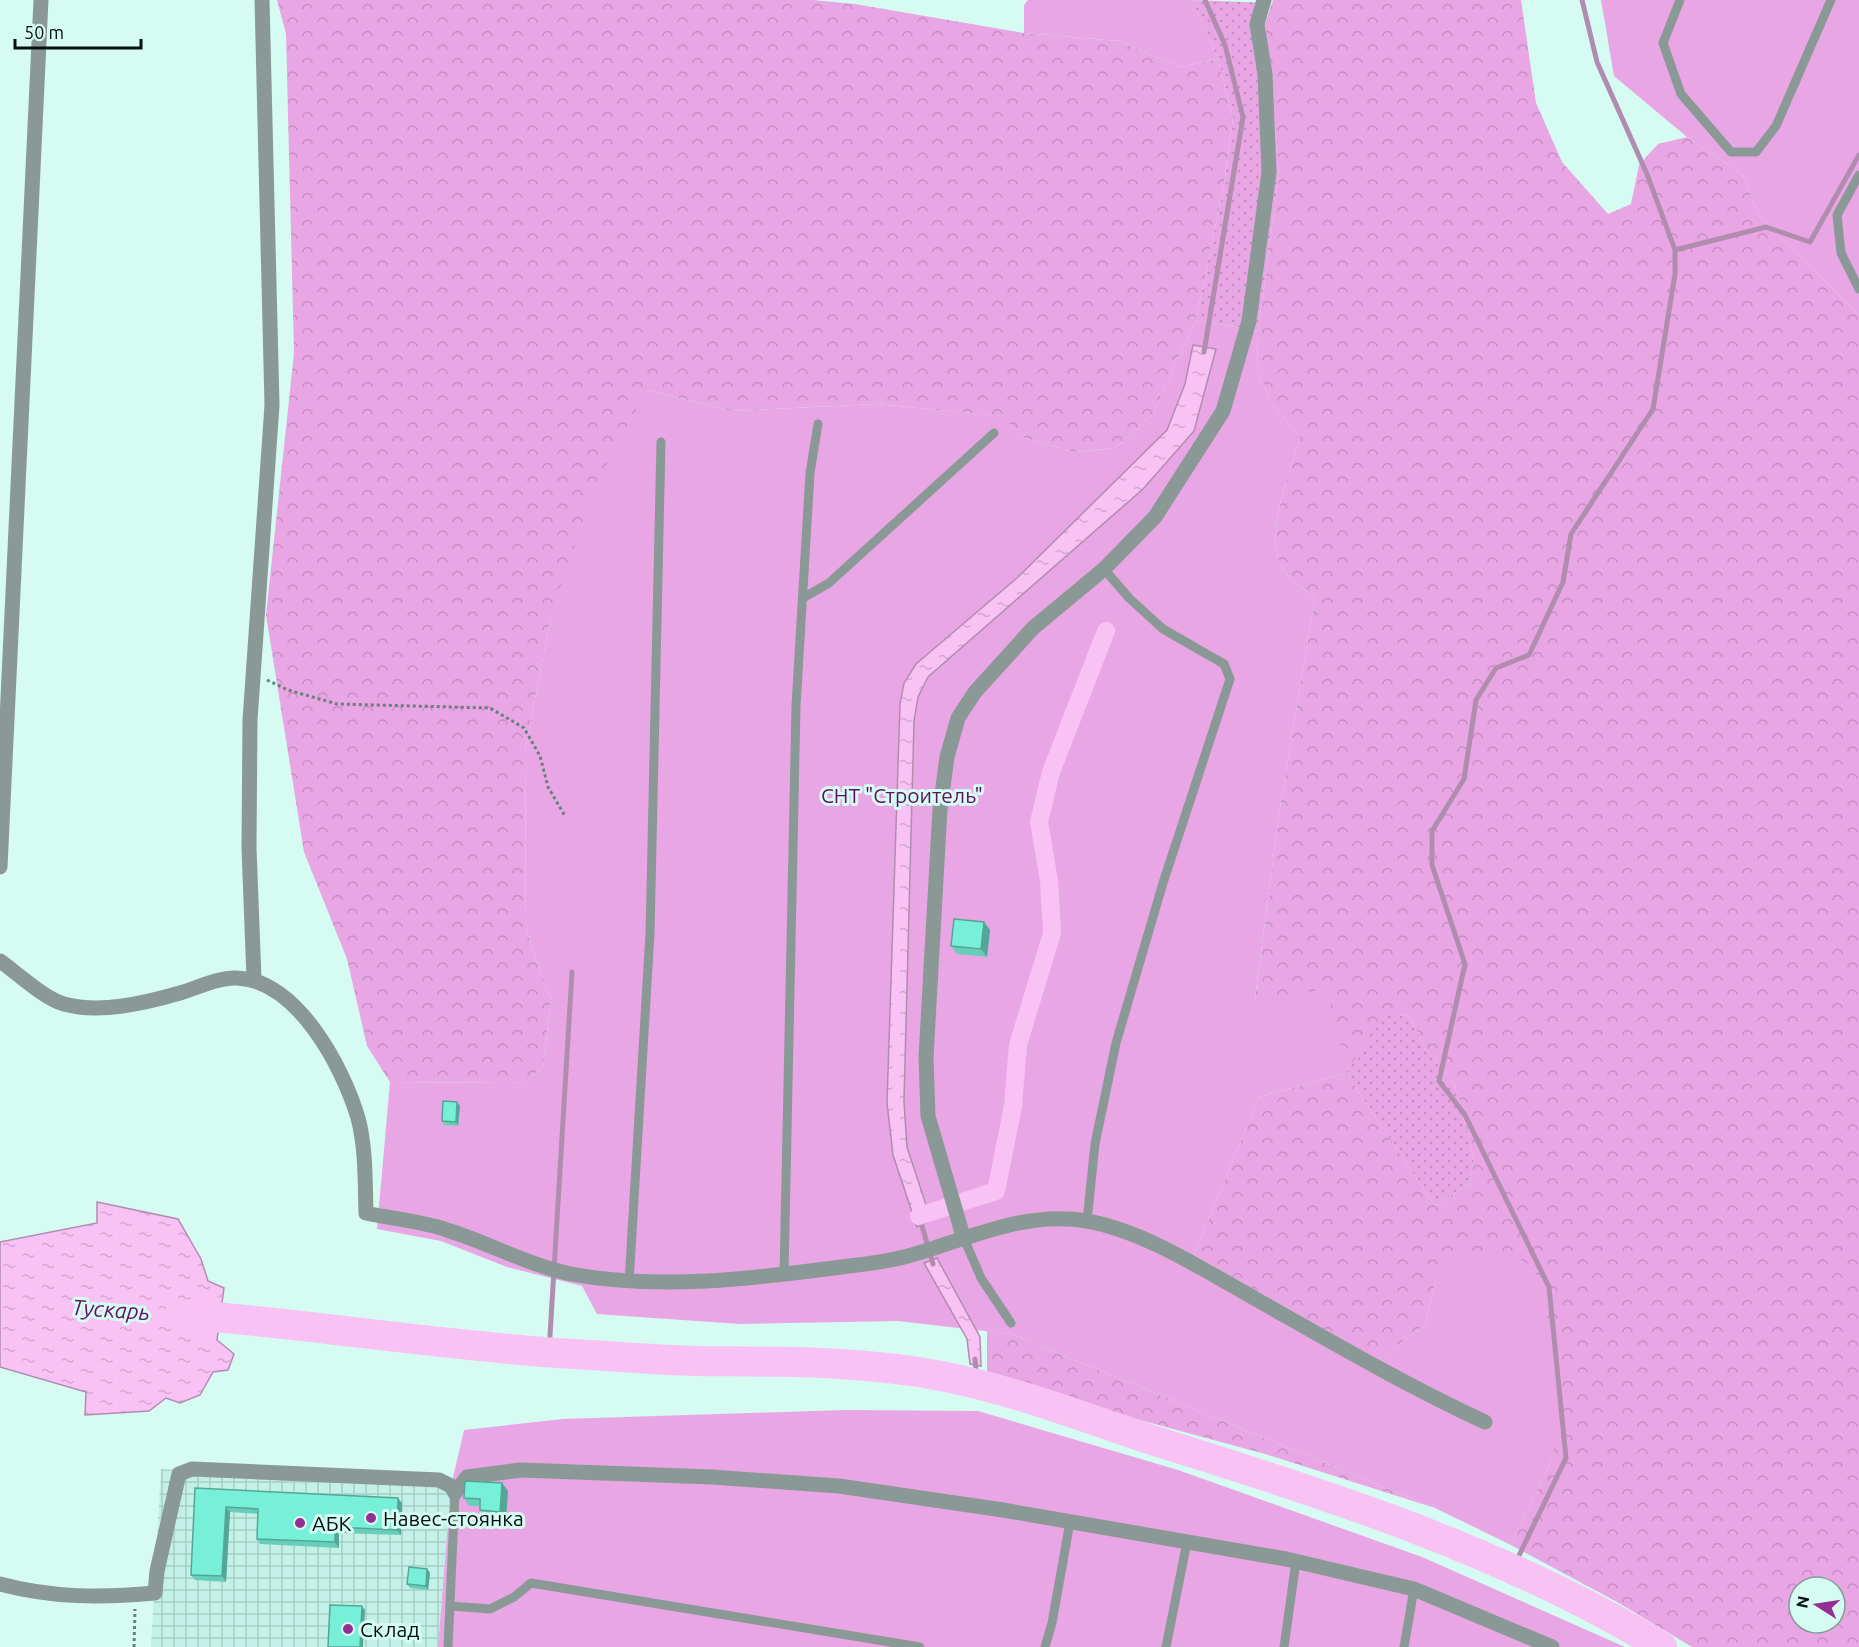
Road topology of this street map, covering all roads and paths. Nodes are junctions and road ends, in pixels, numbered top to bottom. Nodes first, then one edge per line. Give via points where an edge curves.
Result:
1 (40, 0) edge
2 (262, 0) edge
3 (1264, 0) edge
4 (1680, 0) edge
5 (1831, 0) edge
6 (1859, 176) edge
7 (1859, 289) edge
8 (818, 424) dead end
9 (994, 433) dead end
10 (661, 442) dead end
11 (1104, 569) junction
12 (803, 598) junction
13 (254, 674) junction
14 (565, 816) dead end
15 (0, 867) edge
16 (0, 961) edge
17 (254, 979) junction
18 (1087, 1221) junction
19 (963, 1236) junction
20 (784, 1274) junction
21 (629, 1282) junction
22 (1011, 1323) dead end
23 (1485, 1422) dead end
24 (455, 1492) junction
25 (1070, 1522) junction
26 (1187, 1542) junction
27 (1296, 1562) junction
28 (0, 1584) edge
29 (1414, 1589) junction
30 (135, 1595) junction
31 (450, 1606) junction
32 (134, 1647) edge
33 (448, 1647) edge
34 (920, 1647) edge
35 (1045, 1647) edge
36 (1166, 1647) edge
37 (1284, 1647) edge
38 (1404, 1647) edge
39 (1552, 1647) edge

1 - 15 street
2 - 13 street via 272,405
3 - 11 street via 1257,24 1269,172 1249,321 1223,411 1155,517
4 - 5 lane via 1663,43 1681,94 1731,152 1756,152 1776,126
6 - 7 lane via 1836,215 1840,253
8 - 12 lane via 810,473
9 - 12 lane via 829,583
10 - 21 lane via 650,934
11 - 18 lane via 1163,629 1224,664 1230,679 1116,1043 1095,1144
11 - 19 street via 1033,628 975,692 958,718 947,757 940,809 926,1057 928,1116
12 - 20 lane via 796,706
13 - 14 path via 288,690 337,704 490,708 524,728 540,756 548,787
13 - 17 street via 249,836
16 - 17 street via 62,1004 98,1009 166,998 233,978
17 - 21 street via 285,998 308,1020 336,1064 358,1119 366,1213 448,1230 568,1273
18 - 19 street via 1012,1224
18 - 23 street via 1140,1238 1195,1265 1419,1392
19 - 20 street via 907,1256
19 - 22 lane via 981,1278
20 - 21 street via 677,1283
24 - 25 street via 467,1477 521,1470 712,1477 839,1486
24 - 30 street via 439,1480 184,1470 178,1474 155,1593
24 - 31 lane
25 - 26 street
25 - 35 lane
26 - 27 street
26 - 36 lane
27 - 29 street
27 - 37 lane
28 - 30 street via 65,1596
29 - 38 lane
29 - 39 street
30 - 32 path
31 - 33 lane
31 - 34 lane via 490,1609 531,1584

